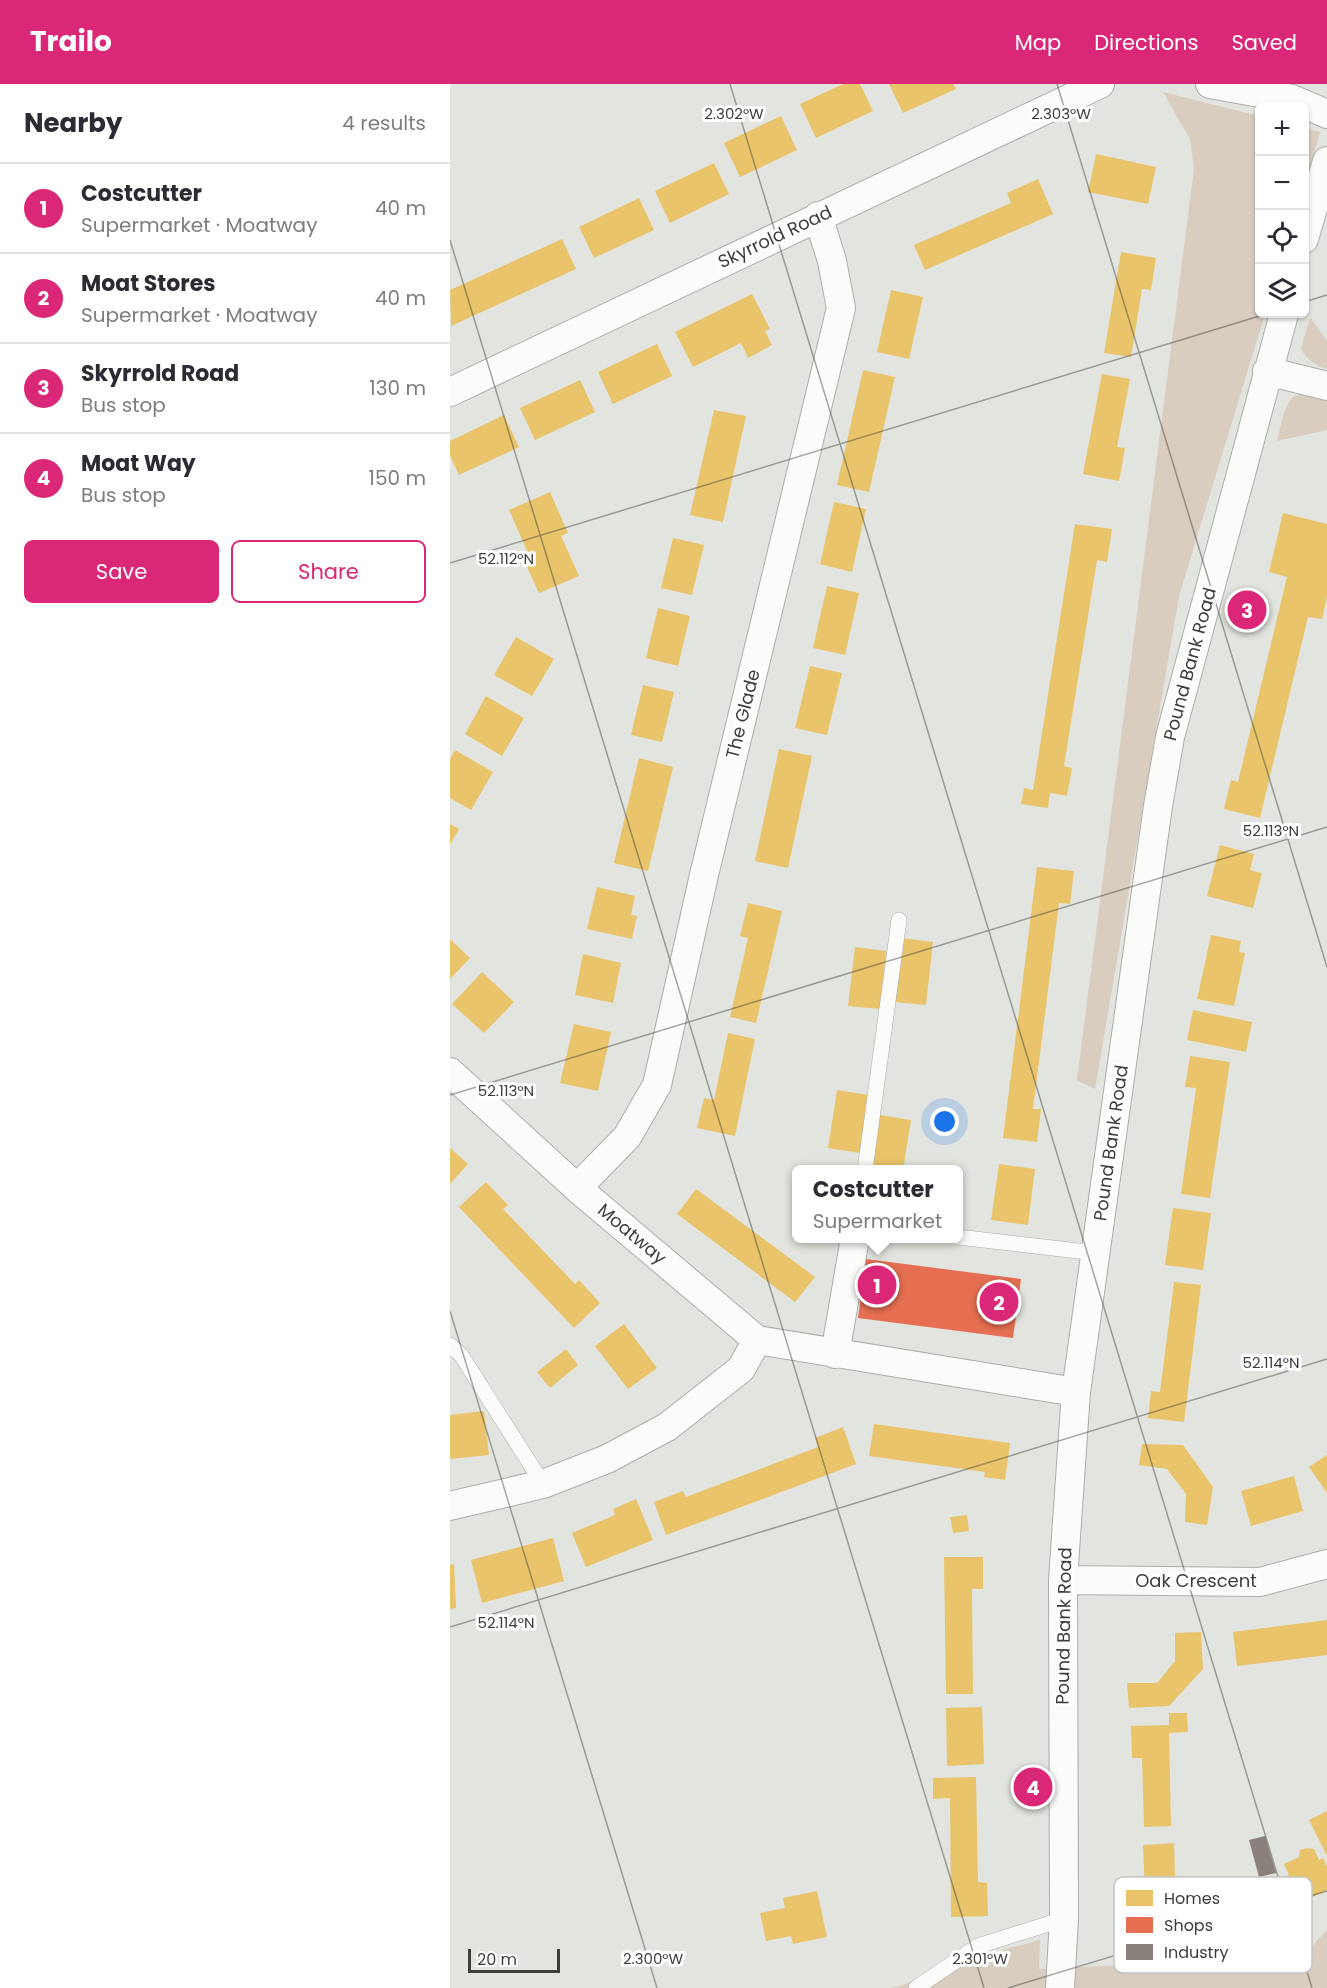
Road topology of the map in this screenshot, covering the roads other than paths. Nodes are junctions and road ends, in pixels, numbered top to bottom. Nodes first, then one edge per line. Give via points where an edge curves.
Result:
1 (1100, 84) edge
2 (1210, 84) edge
3 (1327, 114) edge
4 (1327, 161) edge
5 (818, 216) junction
6 (1309, 225) edge
7 (1283, 318) edge
8 (1267, 371) junction
9 (1327, 386) edge
10 (450, 392) edge
11 (899, 920) dead end
12 (450, 1072) edge
13 (866, 1165) edge
14 (578, 1188) junction
15 (963, 1238) edge
16 (854, 1243) edge
17 (1096, 1253) junction
18 (758, 1340) junction
19 (450, 1345) edge
20 (835, 1354) junction
21 (1076, 1392) junction
22 (543, 1484) junction
23 (450, 1506) edge
24 (1327, 1564) edge
25 (1063, 1580) junction
26 (1064, 1919) junction
27 (916, 1988) edge
28 (1060, 1988) edge

1 - 5 street, Skyrrold Road
2 - 3 street via 1292,99
4 - 6 street
5 - 10 street, Skyrrold Road
5 - 14 street, The Glade via 842,308 706,863 657,1085 627,1137
7 - 8 street, Pound Bank Road
8 - 9 street
8 - 17 street, Pound Bank Road via 1170,737
11 - 13 lane
12 - 14 street, Moatway
14 - 18 street, Moatway
15 - 17 lane
16 - 20 street
17 - 21 street, Pound Bank Road
18 - 20 street, Moatway
18 - 22 street via 741,1369 667,1427 607,1459
19 - 22 lane via 461,1355
20 - 21 street, Moatway
21 - 25 street, Pound Bank Road
22 - 23 street
24 - 25 street, Oak Crescent via 1260,1582
25 - 26 street, Pound Bank Road
26 - 27 lane via 978,1946
26 - 28 street, Pound Bank Road

